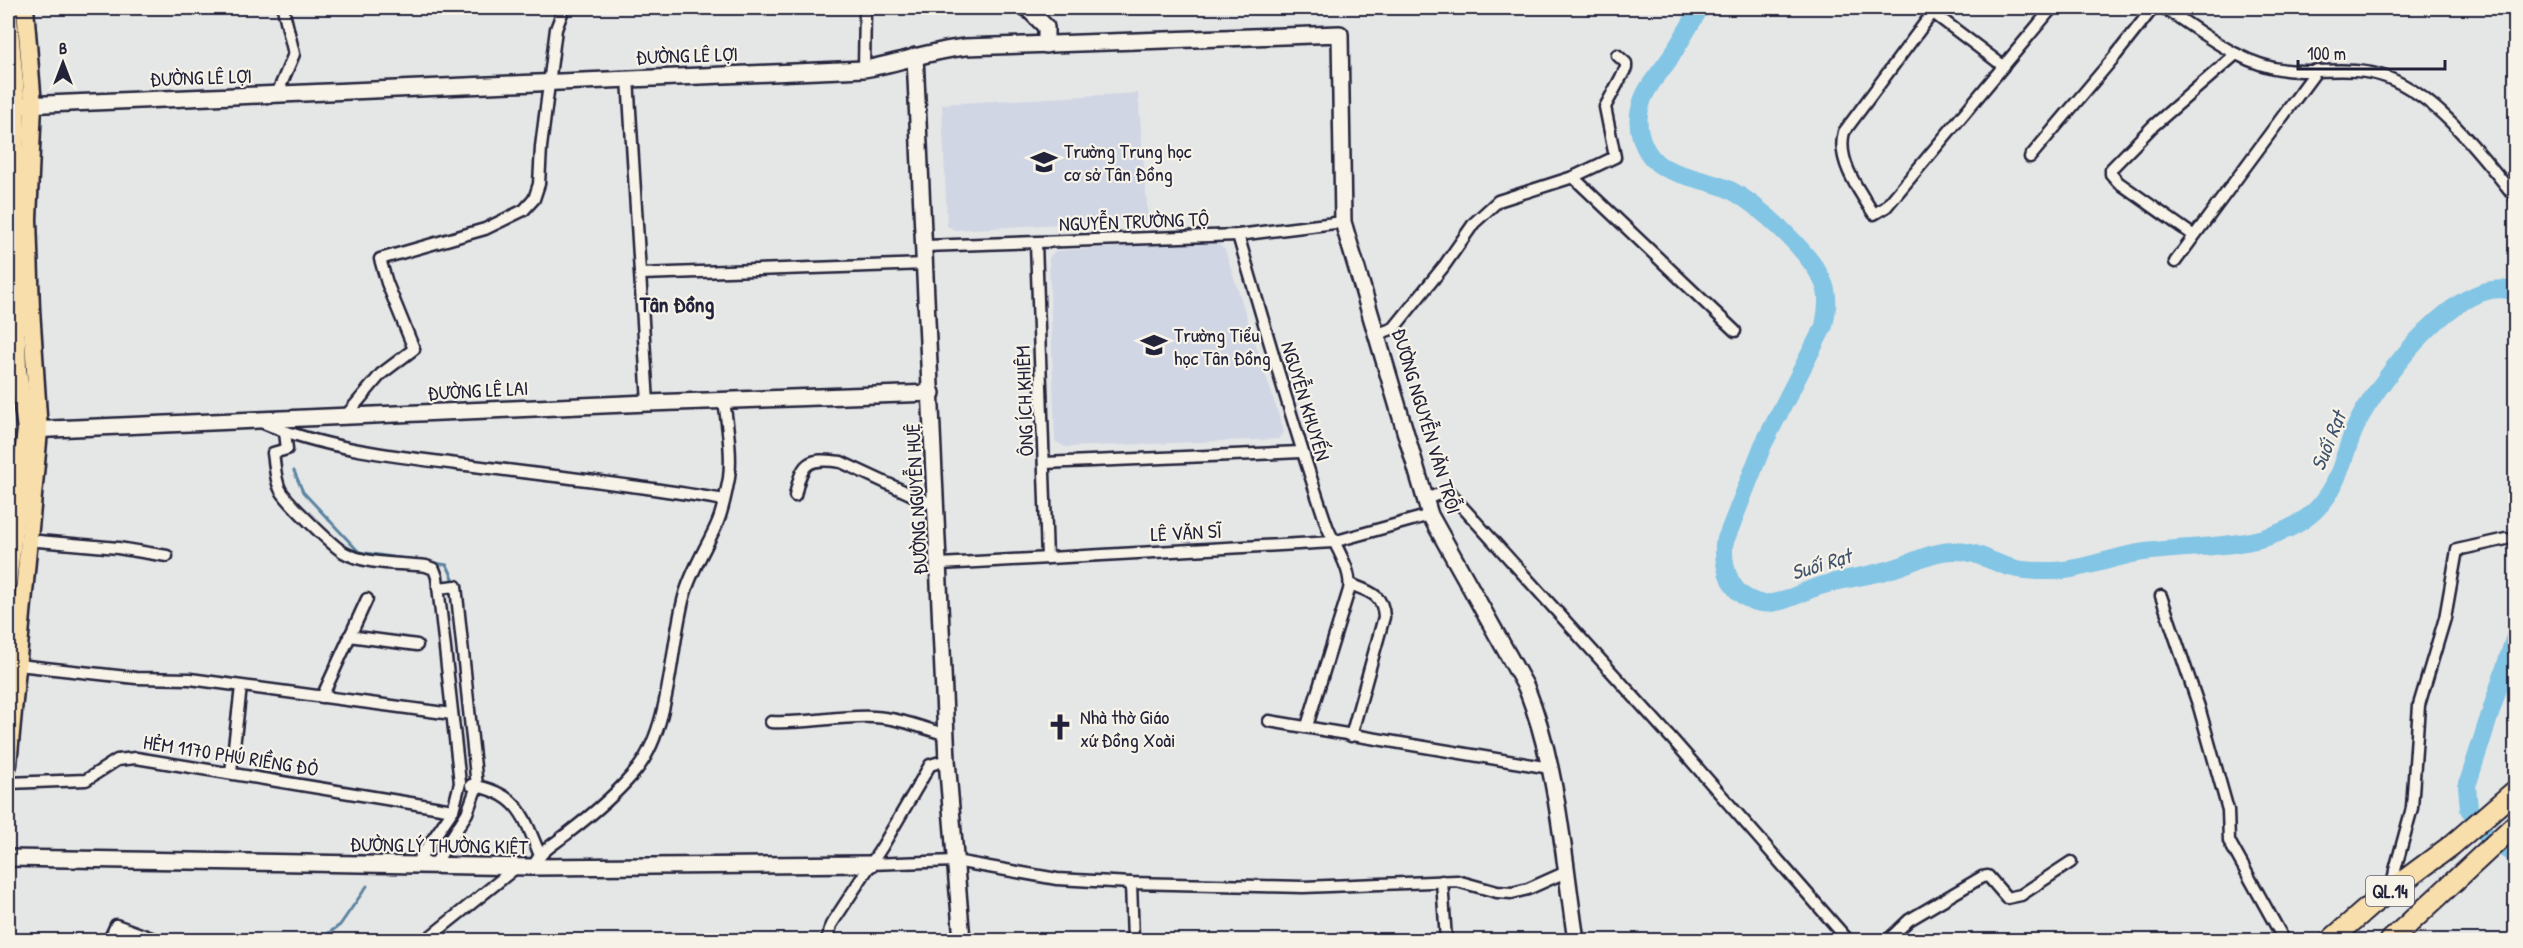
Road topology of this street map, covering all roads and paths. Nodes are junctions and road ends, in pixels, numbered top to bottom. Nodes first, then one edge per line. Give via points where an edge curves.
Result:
1 (8, 8) edge
2 (25, 8) edge
3 (283, 8) edge
4 (563, 8) edge
5 (866, 8) edge
6 (1027, 8) edge
7 (2052, 8) edge
8 (2153, 8) edge
9 (2164, 8) edge
10 (1934, 10) edge
11 (8, 26) edge
12 (1340, 34) joint
13 (1046, 45) junction
14 (2236, 54) junction
15 (1617, 55) dead end
16 (915, 56) junction
17 (2002, 65) junction
18 (864, 69) junction
19 (2317, 70) junction
20 (628, 78) junction
21 (551, 83) junction
22 (277, 94) junction
23 (25, 105) junction
24 (2030, 157) dead end
25 (1573, 177) junction
26 (2516, 198) edge
27 (1343, 222) junction
28 (1239, 235) junction
29 (2193, 236) junction
30 (1036, 243) junction
31 (925, 246) junction
32 (2175, 262) dead end
33 (926, 264) junction
34 (641, 274) junction
35 (12, 298) edge
36 (1735, 331) dead end
37 (1378, 334) junction
38 (932, 393) junction
39 (724, 400) junction
40 (648, 403) junction
41 (344, 418) junction
42 (255, 420) junction
43 (32, 430) junction
44 (285, 432) junction
45 (1301, 452) junction
46 (1044, 462) junction
47 (795, 496) dead end
48 (1425, 499) junction
49 (724, 500) junction
50 (936, 506) junction
51 (1430, 515) junction
52 (2506, 539) dead end
53 (27, 540) junction
54 (1333, 542) junction
55 (167, 556) dead end
56 (1047, 558) junction
57 (940, 564) junction
58 (8, 572) edge
59 (8, 582) edge
60 (1350, 584) junction
61 (438, 588) junction
62 (2161, 596) dead end
63 (367, 599) dead end
64 (349, 636) junction
65 (417, 645) dead end
66 (18, 665) junction
67 (241, 687) junction
68 (322, 697) junction
69 (452, 714) junction
70 (1269, 721) dead end
71 (771, 722) dead end
72 (1306, 726) junction
73 (947, 735) junction
74 (1352, 736) junction
75 (947, 760) junction
76 (8, 765) edge
77 (1550, 768) junction
78 (231, 772) junction
79 (8, 783) edge
80 (460, 783) junction
81 (477, 786) junction
82 (2516, 790) edge
83 (453, 810) junction
84 (2513, 826) edge
85 (8, 858) edge
86 (955, 861) junction
87 (530, 862) junction
88 (2071, 862) dead end
89 (435, 864) junction
90 (870, 864) junction
91 (415, 865) junction
92 (1566, 872) junction
93 (1442, 881) junction
94 (1131, 883) junction
95 (2392, 890) junction
96 (109, 940) edge
97 (157, 940) edge
98 (426, 940) edge
99 (827, 940) edge
100 (962, 940) edge
101 (1133, 940) edge
102 (1446, 940) edge
103 (1576, 940) edge
104 (1848, 940) edge
105 (1888, 940) edge
106 (2284, 940) edge
107 (2331, 940) edge
108 (2391, 940) edge

1 - 11 main road
2 - 23 main road
3 - 22 street via 294,54
4 - 21 street via 556,29
5 - 18 street
6 - 13 street via 1046,27
7 - 17 street
8 - 24 street
9 - 14 street
10 - 17 street
10 - 17 street via 1844,132 1841,147 1850,173 1874,214 1886,207
11 - 23 main road
12 - 13 street, ĐƯỜNG LÊ LỢI
12 - 27 street, ĐƯỜNG NGUYỄN VĂN TRỖI
13 - 16 street, ĐƯỜNG LÊ LỢI via 965,47
14 - 19 street via 2264,66
14 - 29 street via 2153,126 2111,169 2118,182
15 - 25 street via 1626,68 1605,107 1615,157
16 - 18 street, ĐƯỜNG LÊ LỢI
16 - 31 street, ĐƯỜNG NGUYỄN HUỆ
18 - 20 street, ĐƯỜNG LÊ LỢI
19 - 26 street via 2349,69 2386,77 2412,92 2458,128
19 - 29 street
20 - 21 street, ĐƯỜNG LÊ LỢI
20 - 34 street
21 - 22 street, ĐƯỜNG LÊ LỢI
21 - 41 street via 539,184 534,199 524,210 485,229 380,259 414,349 381,374
22 - 23 street, ĐƯỜNG LÊ LỢI
23 - 35 main road via 13,227
23 - 43 main road
25 - 36 street
25 - 37 street via 1498,201 1474,223 1394,328
27 - 28 street, NGUYỄN TRƯỜNG TỘ
27 - 37 street, ĐƯỜNG NGUYỄN VĂN TRỖI
28 - 30 street, NGUYỄN TRƯỜNG TỘ
28 - 45 street, NGUYỄN KHUYẾN
29 - 32 street
30 - 31 street, NGUYỄN TRƯỜNG TỘ
30 - 46 street, ÔNG ÍCH KHIÊM
31 - 33 street, ĐƯỜNG NGUYỄN HUỆ
33 - 34 street
33 - 38 street, ĐƯỜNG NGUYỄN HUỆ
34 - 40 street
35 - 43 main road via 18,369
37 - 48 street, ĐƯỜNG NGUYỄN VĂN TRỖI
38 - 39 street, ĐƯỜNG LÊ LAI
38 - 50 street, ĐƯỜNG NGUYỄN HUỆ
39 - 40 street, ĐƯỜNG LÊ LAI
39 - 49 street via 729,453
40 - 41 street, ĐƯỜNG LÊ LAI
41 - 42 street, ĐƯỜNG LÊ LAI
42 - 43 street, ĐƯỜNG LÊ LAI
42 - 44 street
43 - 53 main road
43 - 58 main road
44 - 49 street via 399,457 665,489
44 - 61 street via 287,449 273,453 277,482 287,498 344,552 434,569
45 - 46 street
45 - 54 street, NGUYỄN KHUYẾN
46 - 56 street, ÔNG ÍCH KHIÊM
47 - 50 street via 800,469 827,460 841,462
48 - 51 street, ĐƯỜNG NGUYỄN VĂN TRỖI
48 - 104 street via 1448,491
49 - 87 street via 684,596 659,719 640,765 624,785
50 - 57 street, ĐƯỜNG NGUYỄN HUỆ
51 - 54 street, LÊ VĂN SĨ
51 - 77 street, ĐƯỜNG NGUYỄN VĂN TRỖI via 1526,687 1538,716
52 - 95 street via 2457,550 2445,618 2419,705 2412,808
53 - 55 street via 107,546
53 - 66 main road
54 - 56 street, LÊ VĂN SĨ
54 - 60 street, NGUYỄN KHUYẾN
56 - 57 street, LÊ VĂN SĨ
57 - 73 street, ĐƯỜNG NGUYỄN HUỆ
58 - 59 main road
60 - 72 street
60 - 74 street via 1376,594 1384,617
61 - 69 street
61 - 81 street via 456,586
62 - 106 street via 2199,706 2224,798 2229,841
63 - 64 street
64 - 65 street
64 - 68 street
66 - 67 street
66 - 76 main road
67 - 68 street
67 - 78 street
68 - 69 street
69 - 80 street
70 - 72 street
71 - 73 street via 814,723 877,717
72 - 74 street
73 - 75 street, ĐƯỜNG NGUYỄN HUỆ
74 - 77 street
75 - 86 street, ĐƯỜNG NGUYỄN HUỆ
75 - 90 street via 930,765
77 - 92 street, ĐƯỜNG NGUYỄN VĂN TRỖI
78 - 79 street, HẺM 1170 PHÚ RIỀNG ĐỎ via 125,758 86,780
78 - 83 street, HẺM 1170 PHÚ RIỀNG ĐỎ
80 - 81 street
80 - 83 street
81 - 87 street via 516,803 525,817
81 - 89 street via 467,813
82 - 95 highway, QL.14
83 - 91 street
84 - 108 highway, QL.14
85 - 91 street, ĐƯỜNG LÝ THƯỜNG KIỆT
86 - 90 street
86 - 94 street via 1057,879
86 - 100 street, ĐƯỜNG NGUYỄN HUỆ
87 - 89 street, ĐƯỜNG LÝ THƯỜNG KIỆT
87 - 90 street, ĐƯỜNG LÝ THƯỜNG KIỆT
87 - 98 street
88 - 105 street via 2021,895 2007,898 1988,876 1982,877 1909,920
89 - 91 street, ĐƯỜNG LÝ THƯỜNG KIỆT
90 - 99 street via 831,926
92 - 93 street via 1512,893
92 - 103 street, ĐƯỜNG NGUYỄN VĂN TRỖI
93 - 94 street via 1303,887
93 - 102 street
94 - 101 street
95 - 107 highway, QL.14
96 - 97 street via 116,925

